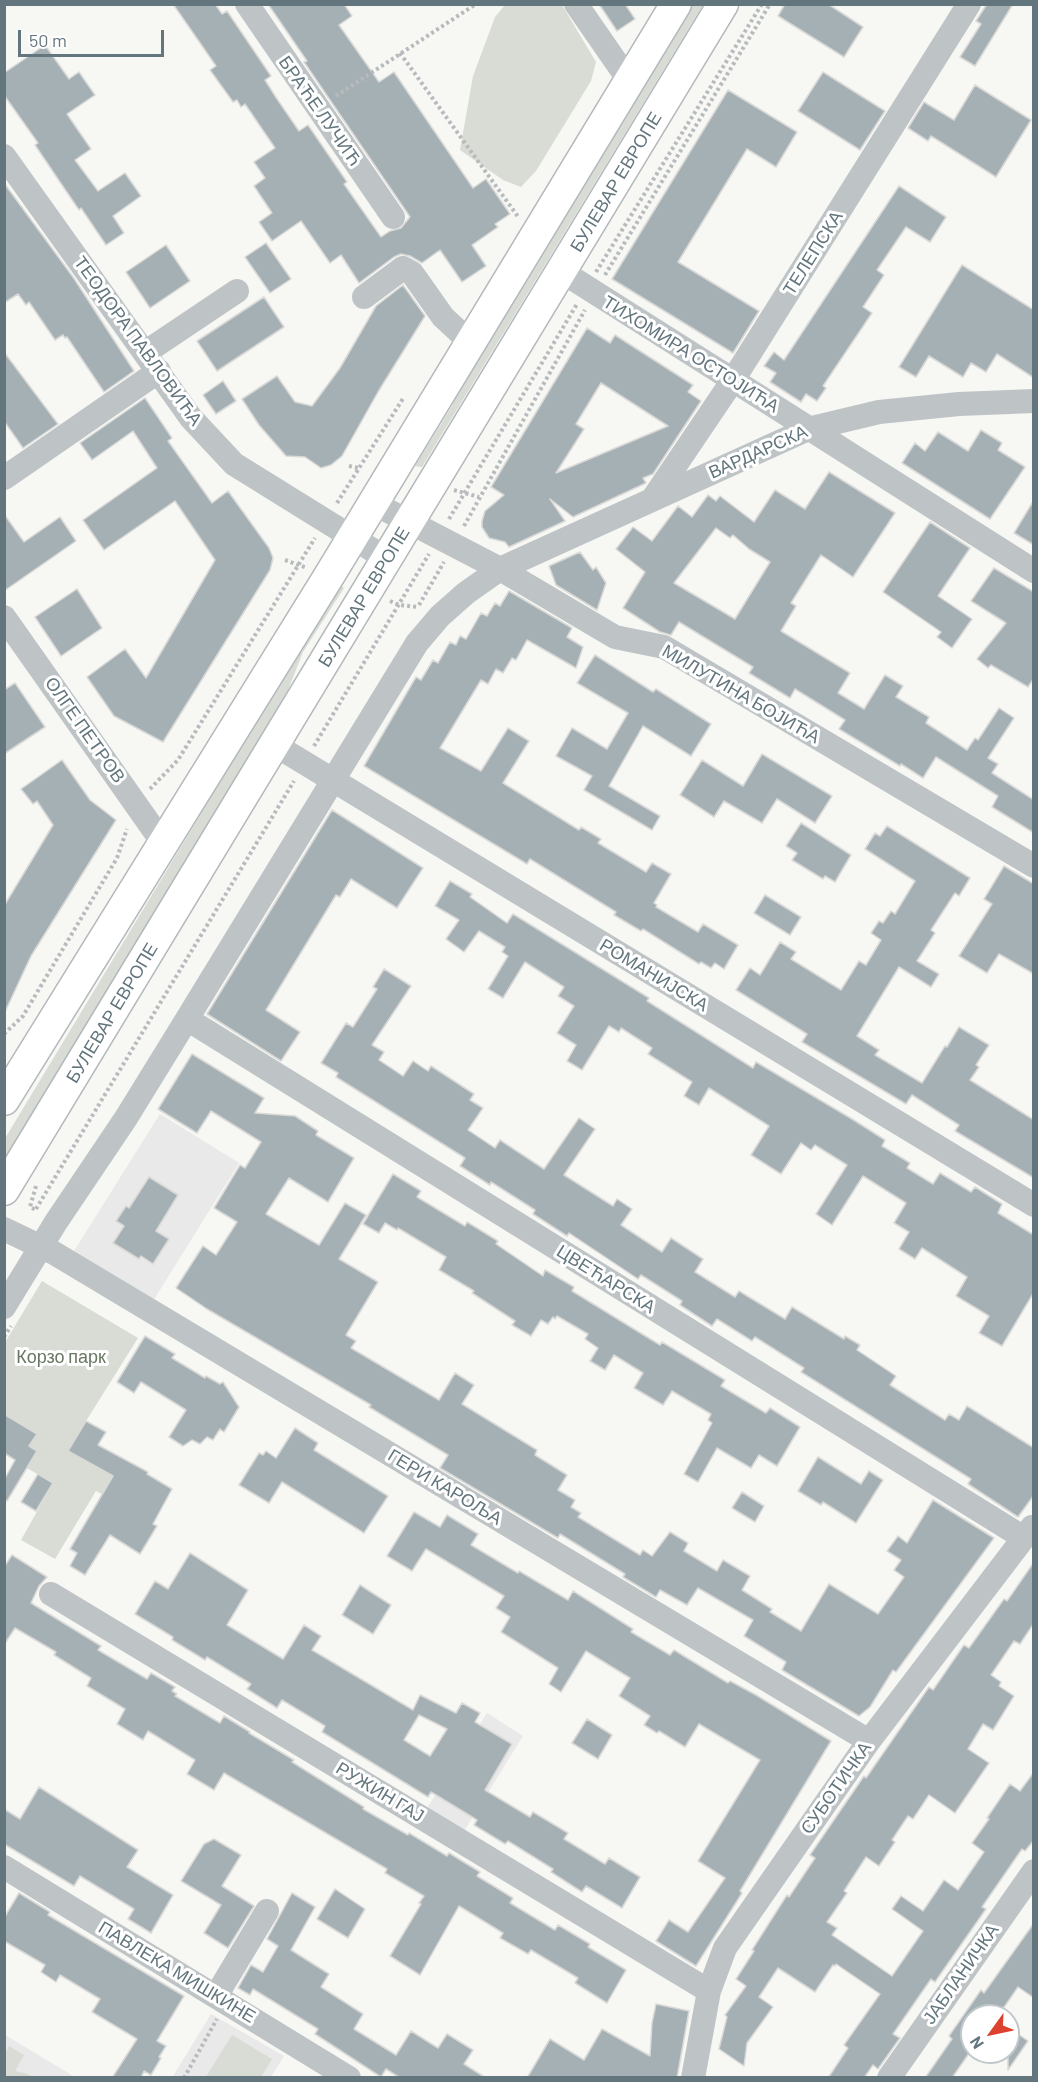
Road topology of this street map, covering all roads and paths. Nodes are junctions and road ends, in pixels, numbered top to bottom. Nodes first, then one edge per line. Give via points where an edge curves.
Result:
1 (246, 4) edge
2 (476, 4) edge
3 (576, 4) edge
4 (676, 4) edge
5 (723, 4) edge
6 (969, 4) edge
7 (400, 53) junction
8 (630, 82) junction
9 (318, 108) junction
10 (4, 156) edge
11 (393, 217) dead end
12 (522, 222) dead end
13 (561, 272) junction
14 (237, 291) dead end
15 (364, 297) dead end
16 (471, 343) junction
17 (152, 362) junction
18 (733, 380) junction
19 (404, 398) dead end
20 (1034, 401) edge
21 (808, 429) junction
22 (4, 478) edge
23 (652, 500) junction
24 (373, 503) junction
25 (325, 521) junction
26 (410, 522) junction
27 (352, 539) junction
28 (387, 559) junction
29 (500, 569) junction
30 (1034, 571) edge
31 (399, 605) dead end
32 (7, 626) edge
33 (274, 745) junction
34 (304, 763) junction
35 (334, 781) junction
36 (138, 806) junction
37 (163, 843) junction
38 (1034, 866) edge
39 (187, 1019) junction
40 (4, 1034) edge
41 (4, 1100) edge
42 (4, 1190) edge
43 (1034, 1205) edge
44 (4, 1214) edge
45 (22, 1237) edge
46 (4, 1307) edge
47 (1029, 1532) edge
48 (51, 1594) dead end
49 (869, 1741) junction
50 (4, 1867) edge
51 (1034, 1871) edge
52 (267, 1911) dead end
53 (710, 1991) junction
54 (221, 2000) junction
55 (184, 2078) edge
56 (349, 2078) edge
57 (693, 2078) edge
58 (889, 2078) edge

1 - 9 street, БРАЋЕ ЛУЧИЋ
2 - 7 path
3 - 8 street
4 - 8 main road
5 - 13 main road, БУЛЕВАР ЕВРОПЕ
6 - 18 street, ТЕЛЕПСКА
7 - 9 path
7 - 12 path
8 - 16 main road
9 - 11 street, БРАЋЕ ЛУЧИЋ
10 - 17 street, ТЕОДОРА ПАВЛОВИЋА
13 - 18 street, ТИХОМИРА ОСТОЈИЋА
13 - 26 main road, БУЛЕВАР ЕВРОПЕ
14 - 17 street
15 - 16 street via 403,268 412,273 443,317
16 - 24 main road
17 - 22 street
17 - 25 street, ТЕОДОРА ПАВЛОВИЋА via 191,418 234,464
18 - 21 street, ТИХОМИРА ОСТОЈИЋА
18 - 23 street, ТЕЛЕПСКА
19 - 25 path
20 - 21 street, ВАРДАРСКА via 879,412
21 - 23 street, ВАРДАРСКА
21 - 30 street, ТИХОМИРА ОСТОЈИЋА
23 - 29 street, ВАРДАРСКА
24 - 26 street, МИЛУТИНА БОЈИЋА
24 - 27 main road
25 - 27 street, ТЕОДОРА ПАВЛОВИЋА
25 - 36 path via 178,760
26 - 28 main road, БУЛЕВАР ЕВРОПЕ
26 - 29 street, МИЛУТИНА БОЈИЋА
27 - 28 street, ТЕОДОРА ПАВЛОВИЋА
27 - 37 main road
28 - 33 main road, БУЛЕВАР ЕВРОПЕ
29 - 35 street via 440,616 417,643
29 - 38 street, МИЛУТИНА БОЈИЋА via 615,637 664,647
31 - 34 path
32 - 36 street, ОЛГЕ ПЕТРОВ
33 - 34 street, РОМАНИЈСКА
33 - 42 main road, БУЛЕВАР ЕВРОПЕ
34 - 35 street, РОМАНИЈСКА
34 - 45 path
35 - 39 street
35 - 43 street, РОМАНИЈСКА
36 - 37 street, ОЛГЕ ПЕТРОВ
36 - 40 path via 117,858 23,1016
37 - 41 main road
39 - 45 street via 126,1118
39 - 47 street, ЦВЕЋАРСКА
44 - 45 street, ГЕРИ КАРОЉА
45 - 46 street
45 - 49 street, ГЕРИ КАРОЉА
47 - 49 street, СУБОТИЧКА
48 - 53 street, РУЖИН ГАЈ
49 - 53 street, СУБОТИЧКА via 725,1948
50 - 54 street, ПАВЛЕКА МИШКИНЕ
51 - 58 street, ЈАБЛАНИЧКА
52 - 54 street
53 - 57 street, СУБОТИЧКА
54 - 55 path
54 - 56 street, ПАВЛЕКА МИШКИНЕ

